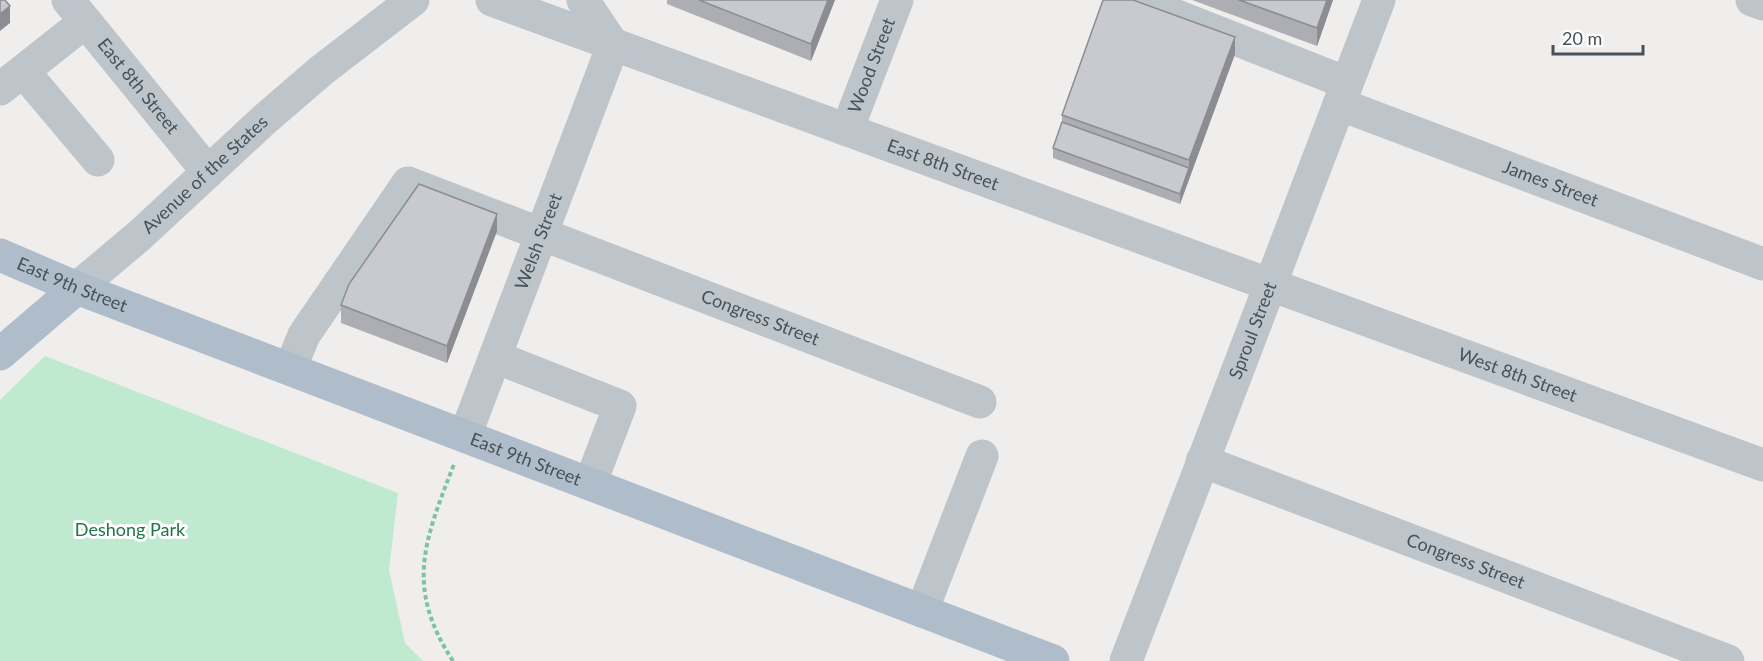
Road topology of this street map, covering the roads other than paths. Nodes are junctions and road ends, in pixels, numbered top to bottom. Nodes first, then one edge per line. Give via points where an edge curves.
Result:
1 (413, 0) edge
2 (492, 0) edge
3 (583, 0) edge
4 (897, 0) edge
5 (1136, 0) edge
6 (1378, 0) edge
7 (76, 11) edge
8 (613, 45) junction
9 (12, 80) edge
10 (1343, 94) junction
11 (847, 130) junction
12 (98, 160) dead end
13 (208, 172) junction
14 (541, 235) junction
15 (0, 255) edge
16 (1763, 264) edge
17 (1272, 285) junction
18 (76, 288) junction
19 (0, 354) edge
20 (495, 357) junction
21 (290, 369) junction
22 (980, 402) dead end
23 (465, 436) junction
24 (982, 456) dead end
25 (1202, 461) junction
26 (1763, 465) edge
27 (590, 484) junction
28 (922, 611) junction
29 (1053, 661) edge
30 (1126, 661) edge
31 (1728, 661) edge

1 - 13 street, Avenue of the States via 322,70
2 - 8 street, East 8th Street
3 - 8 street
4 - 11 street, Wood Street
5 - 10 street, James Street
6 - 10 street, Sproul Street
7 - 9 street
7 - 13 street, East 8th Street
8 - 11 street, East 8th Street
8 - 14 street, Welsh Street
9 - 12 street
10 - 16 street, James Street
10 - 17 street, Sproul Street
11 - 17 street, East 8th Street
13 - 18 street, Avenue of the States via 139,237
14 - 20 street, Welsh Street
14 - 21 street, Congress Street via 408,183 304,335
14 - 22 street, Congress Street
15 - 18 main road, East 9th Street
17 - 25 street, Sproul Street
17 - 26 street, West 8th Street
18 - 19 main road, Avenue of the States
18 - 21 main road, East 9th Street
20 - 23 street, Welsh Street
20 - 27 street via 620,406
21 - 23 main road, East 9th Street
23 - 27 main road, East 9th Street
24 - 28 street
25 - 30 street, Sproul Street
25 - 31 street, Congress Street
27 - 28 main road, East 9th Street
28 - 29 main road, East 9th Street

